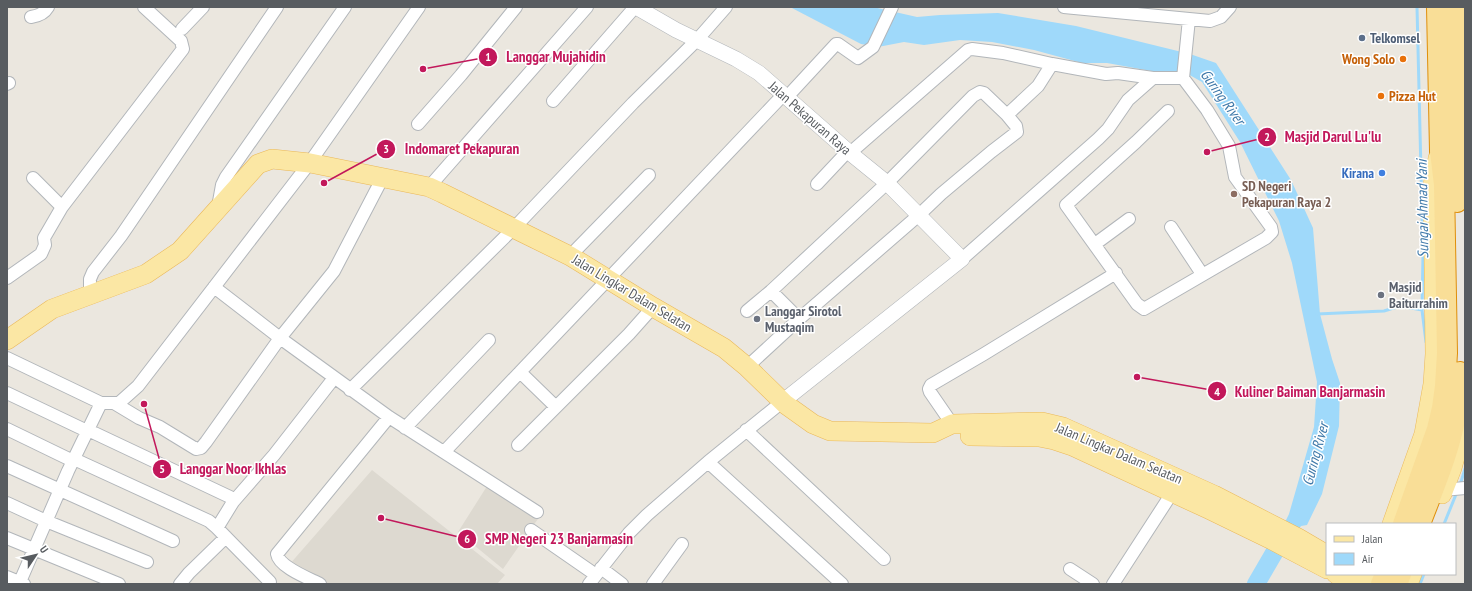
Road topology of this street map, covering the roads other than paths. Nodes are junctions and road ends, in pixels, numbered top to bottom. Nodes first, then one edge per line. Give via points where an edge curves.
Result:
1 (48, 7) edge
2 (144, 7) edge
3 (203, 7) edge
4 (277, 7) edge
5 (345, 7) edge
6 (419, 7) edge
7 (516, 7) edge
8 (587, 7) edge
9 (636, 7) edge
10 (726, 7) edge
11 (1064, 7) edge
12 (1230, 7) edge
13 (1437, 7) edge
14 (1454, 7) edge
15 (890, 10) edge
16 (30, 17) dead end
17 (1189, 19) junction
18 (182, 28) dead end
19 (697, 40) junction
20 (1446, 59) junction
21 (1052, 64) junction
22 (1184, 76) junction
23 (1153, 78) junction
24 (785, 95) junction
25 (553, 101) dead end
26 (1168, 111) dead end
27 (1007, 115) junction
28 (418, 124) dead end
29 (1440, 151) junction
30 (849, 152) junction
31 (310, 163) junction
32 (649, 175) dead end
33 (383, 177) junction
34 (33, 178) dead end
35 (1455, 182) edge
36 (887, 183) junction
37 (817, 184) dead end
38 (428, 187) junction
39 (62, 207) junction
40 (217, 208) junction
41 (919, 215) junction
42 (1129, 219) dead end
43 (1171, 226) dead end
44 (514, 228) junction
45 (1094, 244) junction
46 (570, 256) junction
47 (962, 260) junction
48 (1116, 273) junction
49 (1202, 274) junction
50 (7, 278) edge
51 (608, 280) junction
52 (214, 287) junction
53 (771, 291) junction
54 (90, 294) junction
55 (653, 307) junction
56 (747, 311) dead end
57 (799, 319) junction
58 (280, 338) junction
59 (7, 340) edge
60 (489, 340) dead end
61 (8, 361) edge
62 (747, 367) junction
63 (520, 372) junction
64 (334, 378) junction
65 (350, 390) junction
66 (7, 393) edge
67 (782, 402) junction
68 (101, 403) junction
69 (114, 403) junction
70 (556, 407) junction
71 (389, 417) junction
72 (1465, 422) edge
73 (405, 428) junction
74 (7, 429) edge
75 (88, 430) junction
76 (746, 430) junction
77 (953, 430) junction
78 (518, 445) dead end
79 (444, 452) junction
80 (708, 462) junction
81 (72, 463) junction
82 (7, 466) edge
83 (1456, 489) edge
84 (60, 490) junction
85 (1172, 493) junction
86 (233, 502) junction
87 (7, 503) edge
88 (538, 512) dead end
89 (46, 521) junction
90 (1397, 521) edge
91 (1420, 523) edge
92 (1431, 523) edge
93 (217, 528) junction
94 (531, 530) dead end
95 (1275, 534) junction
96 (226, 537) junction
97 (7, 538) edge
98 (174, 541) dead end
99 (682, 544) dead end
100 (1294, 544) junction
101 (34, 550) junction
102 (1326, 555) edge
103 (884, 559) dead end
104 (147, 562) dead end
105 (284, 565) junction
106 (1326, 568) edge
107 (1070, 569) dead end
108 (595, 576) edge
109 (7, 577) edge
110 (21, 583) edge
111 (269, 583) edge
112 (119, 584) edge
113 (180, 584) edge
114 (320, 584) edge
115 (622, 584) edge
116 (653, 584) edge
117 (842, 584) edge
118 (1093, 584) edge
119 (1113, 584) edge

1 - 16 street via 36,17
2 - 39 street via 180,41 183,49
3 - 18 street
4 - 54 street via 121,236 93,272 90,279
5 - 40 street via 226,177
6 - 31 street
7 - 28 street
8 - 38 street
9 - 19 street, Jalan Pekapuran Raya
9 - 25 street
10 - 19 street
11 - 17 street
12 - 17 street via 1214,21
13 - 20 highway
14 - 20 highway
15 - 24 street via 874,47 858,58 836,44
17 - 22 street
19 - 24 street, Jalan Pekapuran Raya via 759,73
19 - 44 street
20 - 29 highway
20 - 35 highway via 1460,151
21 - 23 street via 1106,74 1118,73
21 - 27 street via 1038,86
21 - 30 street via 1004,53 968,50
22 - 23 street
22 - 49 street via 1229,146 1235,177 1272,230 1266,238
23 - 47 street via 1128,100 1098,140
24 - 30 street, Jalan Pekapuran Raya
24 - 51 street
26 - 45 street via 1067,204
27 - 36 street via 984,93 975,94
27 - 41 street via 1016,126 1017,132
29 - 35 highway
29 - 90 main road via 1433,185 1434,384 1424,434
30 - 36 street, Jalan Pekapuran Raya
30 - 37 street
31 - 33 main road, Jalan Lingkar Dalam Selatan
31 - 40 main road, Jalan Lingkar Dalam Selatan via 272,159 262,161
31 - 52 street
32 - 46 street
33 - 38 main road, Jalan Lingkar Dalam Selatan
33 - 58 street via 334,271
34 - 39 street
35 - 90 highway via 1446,386 1437,429
35 - 91 highway via 1461,353 1457,409 1452,434
36 - 41 street, Jalan Pekapuran Raya
36 - 53 street
38 - 44 main road, Jalan Lingkar Dalam Selatan
39 - 50 street via 44,238 45,245 41,254
40 - 54 main road, Jalan Lingkar Dalam Selatan via 180,251 167,261 146,274
41 - 47 street, Jalan Pekapuran Raya
41 - 57 street
42 - 45 street
43 - 49 street
44 - 46 main road, Jalan Lingkar Dalam Selatan
44 - 65 street
45 - 48 street
46 - 51 main road, Jalan Lingkar Dalam Selatan
47 - 67 street
48 - 49 street via 1137,304 1144,309
48 - 77 street via 930,385 930,392
51 - 55 main road, Jalan Lingkar Dalam Selatan
51 - 63 street
52 - 58 street
52 - 69 street via 138,386 126,398
53 - 56 street
53 - 57 street
54 - 59 main road, Jalan Lingkar Dalam Selatan via 52,309
55 - 62 main road, Jalan Lingkar Dalam Selatan via 724,348
55 - 70 street
57 - 62 street
58 - 64 street
58 - 69 street via 199,449 192,448 160,427
60 - 73 street
61 - 68 street
62 - 67 main road, Jalan Lingkar Dalam Selatan
63 - 70 street
63 - 79 street
64 - 65 street
64 - 86 street via 274,455
65 - 71 street
66 - 75 street
67 - 76 street
67 - 77 main road, Jalan Lingkar Dalam Selatan via 813,424 830,431 933,433
68 - 69 street
68 - 75 street
70 - 78 street
71 - 73 street
71 - 105 street via 279,552 278,558
72 - 83 main road via 1452,468
73 - 79 street
74 - 81 street
75 - 81 street
75 - 86 street via 229,496
76 - 80 street
76 - 103 street
77 - 85 main road, Jalan Lingkar Dalam Selatan via 1038,436 1054,440
77 - 95 main road, Jalan Lingkar Dalam Selatan via 1042,422 1063,427 1214,495
79 - 88 street
80 - 108 street via 647,515
80 - 117 street
81 - 84 street
81 - 93 street via 177,506
82 - 84 street
83 - 92 main road
84 - 89 street
84 - 98 street
85 - 95 main road, Jalan Lingkar Dalam Selatan
85 - 119 street
86 - 93 street
87 - 89 street
89 - 101 street
89 - 104 street
93 - 96 street
94 - 108 street
95 - 100 main road, Jalan Lingkar Dalam Selatan
96 - 111 street
96 - 113 street
97 - 101 street
99 - 116 street
100 - 102 main road, Jalan Lingkar Dalam Selatan
100 - 106 main road, Jalan Lingkar Dalam Selatan
101 - 110 street
101 - 112 street
105 - 111 street
105 - 114 street
107 - 118 street
108 - 115 street
109 - 110 street

